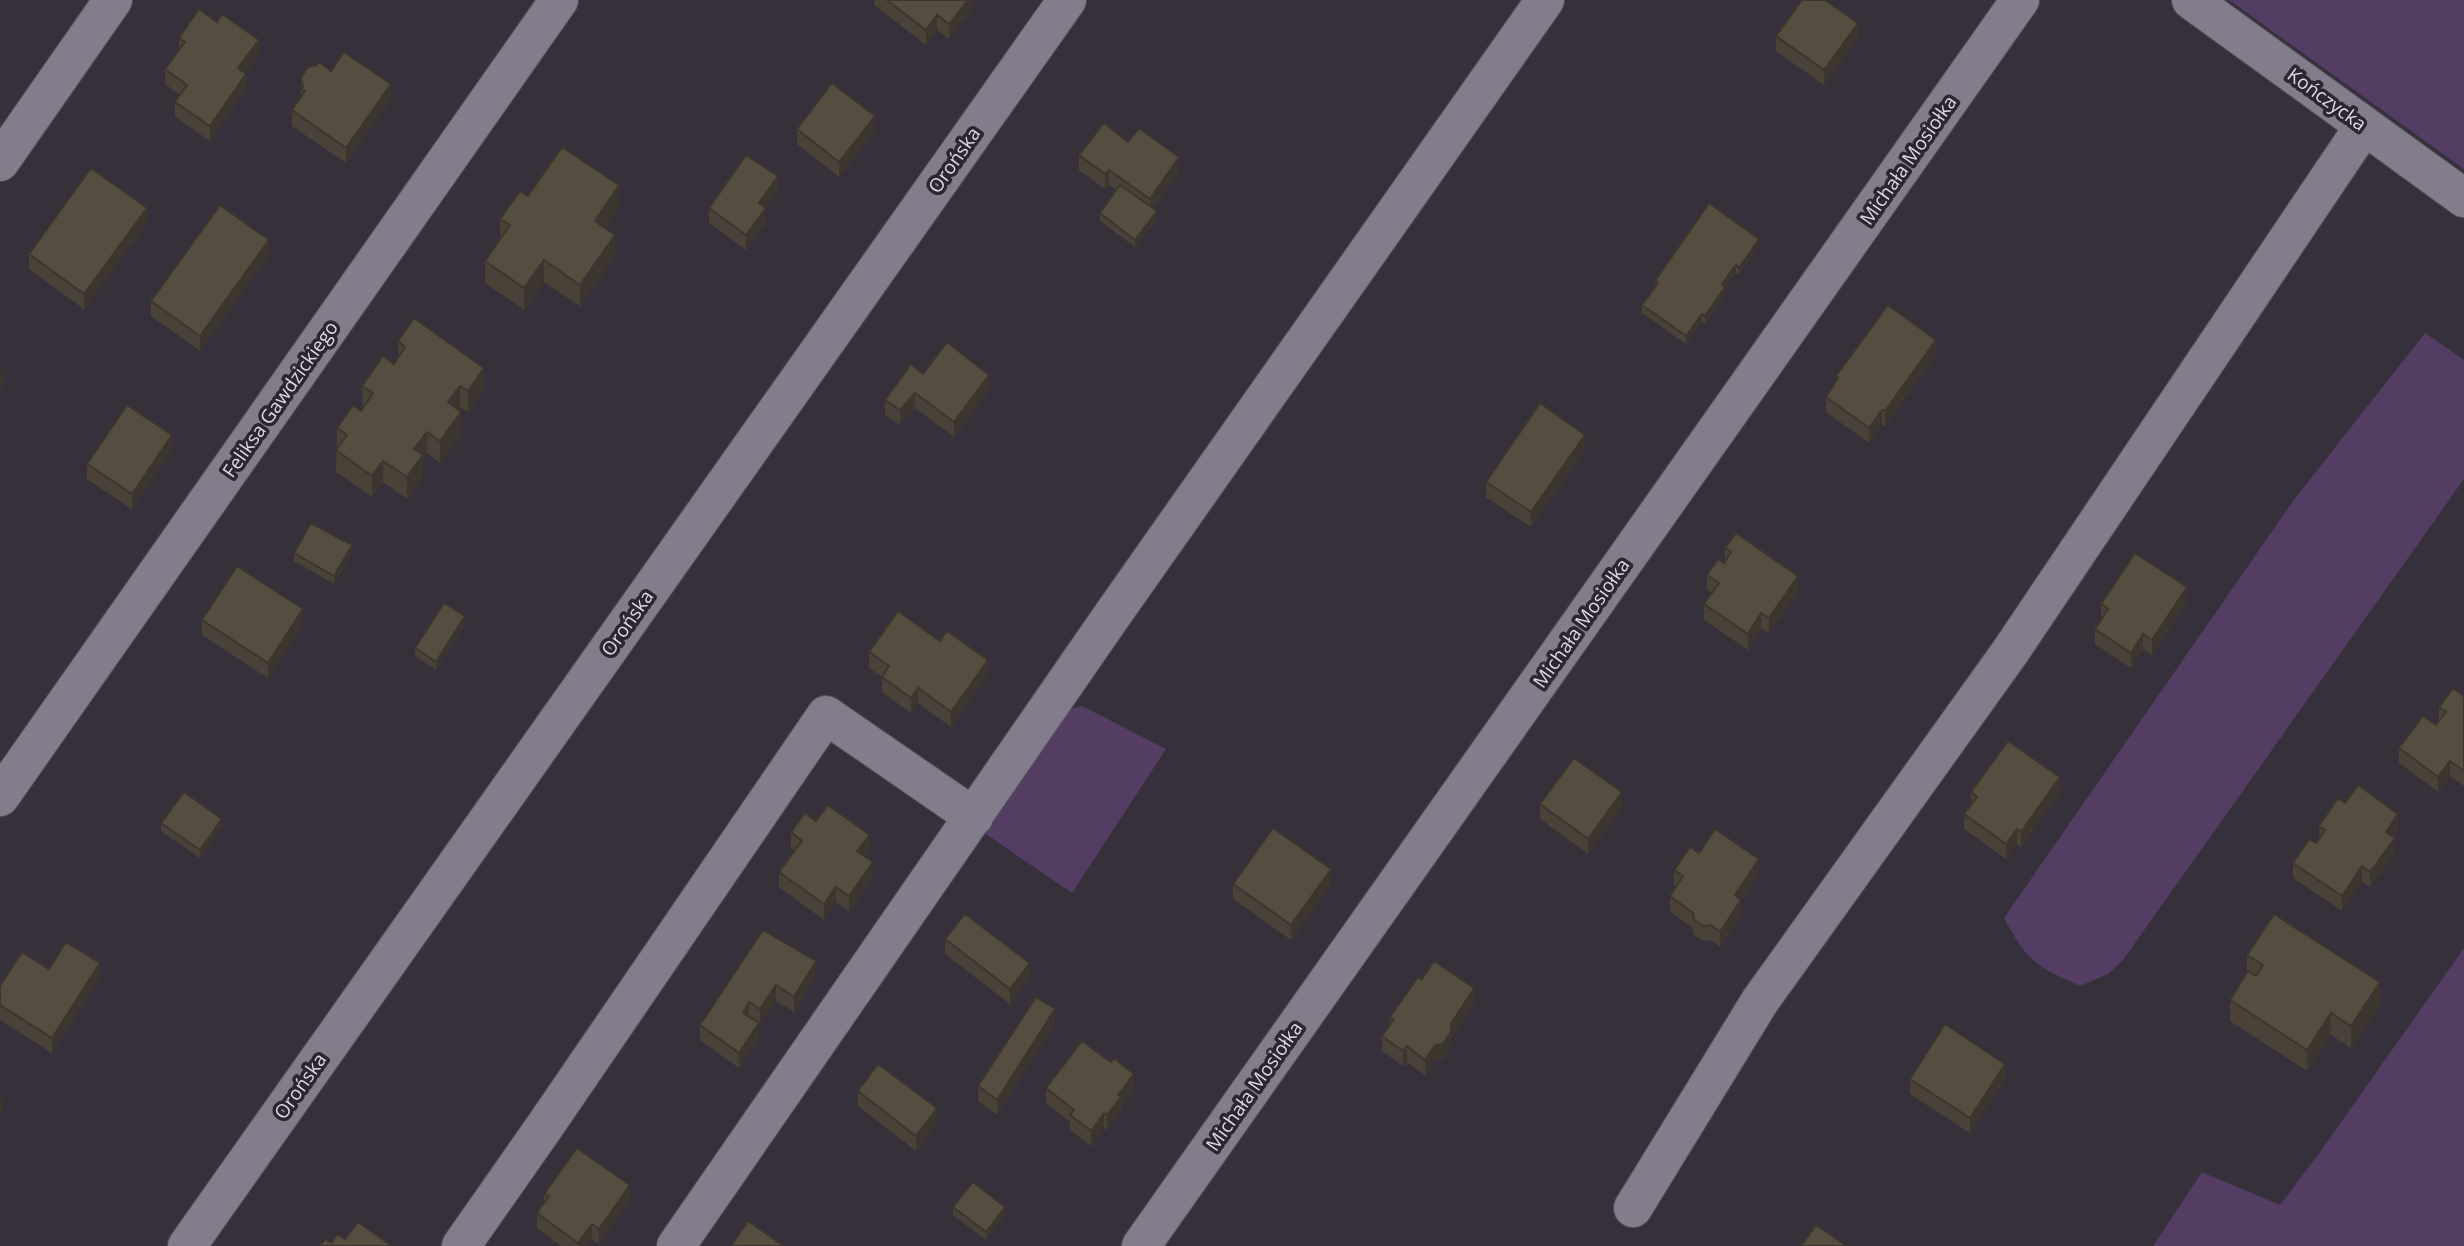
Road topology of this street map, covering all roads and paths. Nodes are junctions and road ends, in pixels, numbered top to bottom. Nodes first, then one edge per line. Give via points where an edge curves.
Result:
1 (113, 0) edge
2 (559, 0) edge
3 (1067, 0) edge
4 (1545, 0) edge
5 (2020, 0) edge
6 (2191, 0) edge
7 (2364, 126) junction
8 (0, 162) edge
9 (2464, 198) edge
10 (0, 797) edge
11 (974, 817) junction
12 (1633, 1208) dead end
13 (187, 1246) edge
14 (461, 1246) edge
15 (676, 1246) edge
16 (1141, 1246) edge

1 - 8 street
2 - 10 street, Feliksa Gawdzickiego
3 - 13 street, Orońska
4 - 11 street
5 - 16 street, Michała Mosiołka
6 - 7 street, Kończycka
7 - 9 street, Kończycka
7 - 12 street via 2010,652 1760,1001
11 - 14 street via 826,715
11 - 15 street

